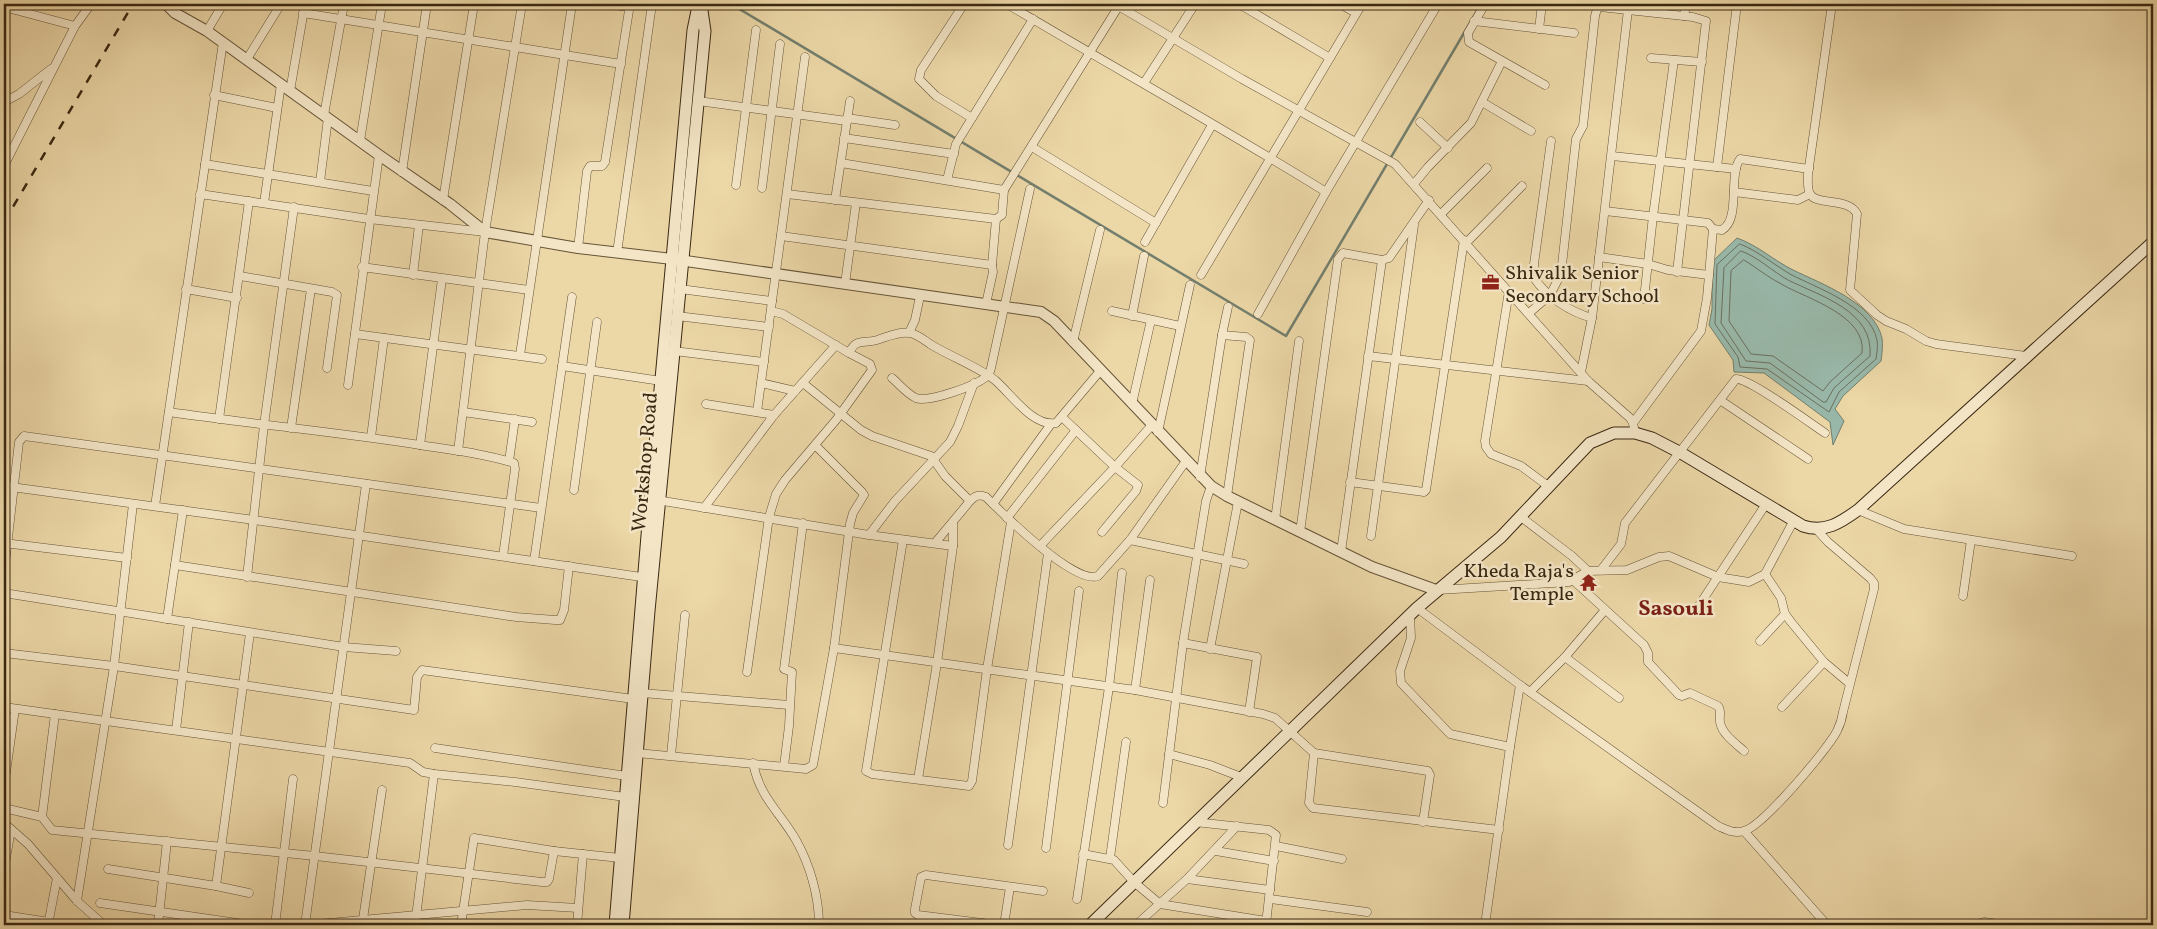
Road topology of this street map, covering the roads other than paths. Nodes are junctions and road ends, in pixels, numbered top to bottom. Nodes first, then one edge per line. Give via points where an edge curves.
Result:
1 (91, 4) edge
2 (166, 4) edge
3 (224, 4) edge
4 (281, 4) edge
5 (305, 4) edge
6 (344, 4) edge
7 (382, 4) edge
8 (427, 4) edge
9 (474, 4) edge
10 (522, 4) edge
11 (572, 4) edge
12 (605, 4) edge
13 (652, 4) edge
14 (700, 4) edge
15 (964, 4) edge
16 (1007, 4) edge
17 (1118, 4) edge
18 (1194, 4) edge
19 (1239, 4) edge
20 (1340, 4) edge
21 (1362, 4) edge
22 (1438, 4) edge
23 (1485, 4) edge
24 (1542, 4) edge
25 (1686, 4) edge
26 (1737, 4) edge
27 (1832, 4) edge
28 (629, 5) edge
29 (4, 7) edge
30 (1634, 8) edge
31 (303, 13) junction
32 (1356, 14) junction
33 (1684, 16) junction
34 (1033, 19) junction
35 (342, 20) junction
36 (1474, 21) junction
37 (379, 25) junction
38 (75, 26) junction
39 (1539, 29) junction
40 (756, 30) dead end
41 (207, 31) junction
42 (423, 32) junction
43 (1574, 33) dead end
44 (1174, 39) junction
45 (469, 40) junction
46 (223, 42) junction
47 (780, 44) dead end
48 (514, 47) junction
49 (1090, 53) junction
50 (564, 55) junction
51 (805, 57) dead end
52 (1330, 58) junction
53 (1651, 58) dead end
54 (247, 59) junction
55 (1674, 60) junction
56 (1502, 61) junction
57 (1702, 62) junction
58 (621, 64) junction
59 (54, 66) junction
60 (1144, 83) junction
61 (281, 84) junction
62 (1545, 85) dead end
63 (290, 91) junction
64 (214, 95) junction
65 (698, 101) junction
66 (850, 101) dead end
67 (4, 102) edge
68 (1482, 102) junction
69 (277, 108) junction
70 (746, 108) junction
71 (771, 111) junction
72 (1298, 111) junction
73 (797, 114) junction
74 (326, 117) junction
75 (972, 118) junction
76 (847, 120) junction
77 (1420, 122) dead end
78 (895, 125) dead end
79 (1212, 125) junction
80 (1531, 131) dead end
81 (844, 138) junction
82 (1551, 141) dead end
83 (360, 142) junction
84 (1355, 142) junction
85 (1032, 147) junction
86 (1448, 148) junction
87 (954, 154) junction
88 (379, 155) junction
89 (1612, 156) junction
90 (1270, 158) junction
91 (1660, 162) junction
92 (840, 163) junction
93 (204, 164) junction
94 (1691, 164) junction
95 (4, 166) edge
96 (1717, 167) junction
97 (1488, 168) dead end
98 (1736, 169) junction
99 (1809, 169) junction
100 (402, 172) junction
101 (269, 174) junction
102 (947, 180) junction
103 (320, 182) junction
104 (1414, 184) junction
105 (736, 185) dead end
106 (1522, 186) dead end
107 (762, 188) dead end
108 (1004, 190) junction
109 (1030, 190) dead end
110 (374, 191) junction
111 (1326, 192) junction
112 (1734, 192) junction
113 (200, 194) junction
114 (787, 194) junction
115 (1810, 194) junction
116 (443, 200) junction
117 (835, 200) junction
118 (1428, 200) junction
119 (249, 201) junction
120 (264, 202) junction
121 (856, 203) junction
122 (294, 207) junction
123 (1605, 211) junction
124 (1441, 214) junction
125 (1653, 216) junction
126 (369, 219) junction
127 (996, 219) junction
128 (1684, 219) junction
129 (1414, 220) junction
130 (1156, 222) junction
131 (419, 225) junction
132 (1100, 230) dead end
133 (1713, 230) junction
134 (484, 232) junction
135 (781, 236) junction
136 (535, 241) junction
137 (1145, 242) dead end
138 (1465, 242) junction
139 (2152, 244) edge
140 (850, 245) junction
141 (578, 248) junction
142 (616, 253) junction
143 (1144, 256) dead end
144 (1599, 256) junction
145 (677, 260) junction
146 (1382, 260) junction
147 (1648, 264) junction
148 (992, 265) junction
149 (362, 267) junction
150 (1677, 272) junction
151 (775, 274) junction
152 (413, 275) junction
153 (1201, 275) dead end
154 (240, 276) junction
155 (1708, 276) junction
156 (442, 279) junction
157 (283, 283) junction
158 (479, 283) junction
159 (845, 284) junction
160 (1190, 285) dead end
161 (186, 289) junction
162 (311, 289) junction
163 (680, 289) junction
164 (529, 290) junction
165 (1509, 291) junction
166 (1550, 295) junction
167 (920, 296) junction
168 (572, 297) dead end
169 (237, 298) junction
170 (1644, 299) dead end
171 (772, 301) junction
172 (986, 304) junction
173 (1228, 307) dead end
174 (1005, 308) junction
175 (771, 311) junction
176 (1112, 311) dead end
177 (1529, 313) junction
178 (1258, 314) dead end
179 (677, 316) junction
180 (1132, 316) junction
181 (1592, 318) junction
182 (1151, 320) junction
183 (597, 322) dead end
184 (1180, 326) junction
185 (769, 327) junction
186 (909, 332) junction
187 (355, 334) junction
188 (1222, 334) junction
189 (384, 338) junction
190 (1299, 341) dead end
191 (1073, 342) junction
192 (432, 344) junction
193 (836, 345) junction
194 (471, 349) junction
195 (674, 351) junction
196 (848, 353) junction
197 (520, 355) junction
198 (1368, 356) junction
199 (2026, 356) junction
200 (542, 359) dead end
201 (1396, 359) junction
202 (764, 362) junction
203 (1446, 364) junction
204 (562, 366) junction
205 (327, 368) dead end
206 (590, 370) junction
207 (1496, 370) junction
208 (1100, 371) junction
209 (1581, 372) junction
210 (988, 375) junction
211 (892, 378) dead end
212 (661, 381) junction
213 (1588, 381) junction
214 (761, 383) junction
215 (803, 383) junction
216 (974, 383) junction
217 (348, 385) dead end
218 (795, 391) junction
219 (1720, 400) junction
220 (706, 404) dead end
221 (1132, 404) junction
222 (169, 412) junction
223 (463, 412) junction
224 (757, 412) junction
225 (840, 413) junction
226 (774, 415) junction
227 (1062, 417) junction
228 (219, 419) junction
229 (515, 419) junction
230 (532, 422) dead end
231 (1051, 424) junction
232 (264, 425) junction
233 (291, 428) junction
234 (1634, 428) junction
235 (1155, 429) junction
236 (1076, 430) junction
237 (1825, 433) dead end
238 (371, 437) junction
239 (420, 445) junction
240 (815, 445) junction
241 (458, 450) junction
242 (1681, 453) junction
243 (163, 454) junction
244 (1808, 459) dead end
245 (934, 460) junction
246 (1186, 461) junction
247 (509, 462) junction
248 (1115, 467) junction
249 (260, 469) junction
250 (1200, 477) junction
251 (1350, 482) junction
252 (366, 484) junction
253 (4, 486) edge
254 (1211, 486) junction
255 (1378, 486) junction
256 (1548, 486) junction
257 (15, 487) junction
258 (574, 490) dead end
259 (1227, 496) junction
260 (655, 499) junction
261 (970, 501) junction
262 (1238, 502) junction
263 (133, 504) junction
264 (510, 504) junction
265 (993, 504) junction
266 (1766, 504) junction
267 (155, 506) junction
268 (541, 508) junction
269 (704, 508) junction
270 (183, 510) junction
271 (1858, 510) junction
272 (769, 517) junction
273 (1520, 517) junction
274 (254, 520) junction
275 (1009, 520) junction
276 (1275, 520) junction
277 (1793, 522) junction
278 (803, 523) junction
279 (953, 523) junction
280 (1816, 529) junction
281 (849, 532) junction
282 (1102, 532) dead end
283 (1300, 532) junction
284 (868, 535) junction
285 (360, 536) junction
286 (1371, 536) dead end
287 (903, 540) junction
288 (1130, 540) junction
289 (1972, 540) junction
290 (6, 543) edge
291 (935, 543) junction
292 (953, 546) junction
293 (1040, 546) junction
294 (1341, 552) junction
295 (1048, 553) junction
296 (1197, 555) junction
297 (503, 556) junction
298 (2072, 556) dead end
299 (127, 558) junction
300 (534, 561) junction
301 (1227, 561) junction
302 (1244, 564) dead end
303 (176, 565) junction
304 (570, 566) junction
305 (1601, 570) junction
306 (1588, 571) junction
307 (4, 572) edge
308 (1122, 573) dead end
309 (1765, 574) junction
310 (247, 577) junction
311 (1718, 577) junction
312 (648, 578) junction
313 (1150, 580) dead end
314 (1574, 581) junction
315 (1436, 590) junction
316 (1079, 591) dead end
317 (352, 592) junction
318 (4, 593) edge
319 (1963, 596) dead end
320 (121, 610) junction
321 (1604, 610) junction
322 (1696, 610) dead end
323 (1414, 612) junction
324 (1785, 614) junction
325 (685, 615) dead end
326 (167, 619) junction
327 (189, 622) junction
328 (250, 633) junction
329 (1760, 641) dead end
330 (1183, 643) junction
331 (344, 647) junction
332 (834, 648) junction
333 (1210, 648) junction
334 (396, 651) dead end
335 (4, 653) edge
336 (884, 655) junction
337 (1565, 657) junction
338 (1824, 662) junction
339 (937, 663) junction
340 (114, 666) junction
341 (987, 669) junction
342 (747, 672) dead end
343 (183, 676) junction
344 (1030, 676) junction
345 (1068, 680) junction
346 (1849, 683) junction
347 (243, 684) junction
348 (1520, 685) junction
349 (1109, 687) junction
350 (1135, 690) junction
351 (1530, 692) junction
352 (638, 696) junction
353 (677, 696) junction
354 (1176, 697) junction
355 (1619, 698) dead end
356 (336, 700) junction
357 (790, 705) junction
358 (4, 707) edge
359 (1782, 707) dead end
360 (15, 708) junction
361 (1249, 712) junction
362 (55, 714) junction
363 (104, 720) junction
364 (176, 730) junction
365 (1290, 730) junction
366 (236, 738) junction
367 (1126, 742) dead end
368 (1510, 747) junction
369 (435, 748) dead end
370 (1744, 751) dead end
371 (329, 753) junction
372 (637, 753) junction
373 (1314, 753) junction
374 (1169, 754) junction
375 (671, 755) junction
376 (752, 763) junction
377 (784, 766) junction
378 (434, 774) junction
379 (627, 776) junction
380 (1241, 777) junction
381 (293, 779) dead end
382 (918, 779) junction
383 (4, 786) edge
384 (382, 790) dead end
385 (625, 797) junction
386 (1163, 803) dead end
387 (4, 808) edge
388 (42, 817) junction
389 (1195, 822) junction
390 (1424, 822) junction
391 (4, 824) edge
392 (1237, 826) junction
393 (11, 830) junction
394 (1499, 830) junction
395 (1744, 831) junction
396 (88, 835) junction
397 (167, 841) junction
398 (1008, 845) dead end
399 (1276, 846) junction
400 (221, 847) junction
401 (1046, 848) dead end
402 (554, 851) junction
403 (1216, 851) junction
404 (283, 853) junction
405 (583, 854) junction
406 (1083, 854) junction
407 (315, 856) junction
408 (620, 858) junction
409 (1110, 858) junction
410 (1342, 859) dead end
411 (1274, 861) junction
412 (371, 863) junction
413 (4, 869) edge
414 (108, 869) dead end
415 (421, 869) junction
416 (468, 874) junction
417 (162, 877) junction
418 (57, 878) junction
419 (1187, 879) junction
420 (1134, 882) junction
421 (216, 886) junction
422 (1010, 887) junction
423 (1270, 890) junction
424 (1043, 891) dead end
425 (249, 893) dead end
426 (1270, 898) junction
427 (1077, 899) dead end
428 (77, 901) junction
429 (100, 903) dead end
430 (1160, 904) junction
431 (578, 908) junction
432 (463, 911) junction
433 (160, 912) junction
434 (1367, 912) dead end
435 (4, 915) edge
436 (416, 916) junction
437 (363, 919) junction
438 (930, 921) edge
439 (339, 922) junction
440 (1266, 923) edge
441 (48, 924) edge
442 (244, 924) dead end
443 (104, 925) edge
444 (158, 925) edge
445 (275, 925) edge
446 (306, 925) edge
447 (351, 925) edge
448 (415, 925) edge
449 (461, 925) edge
450 (577, 925) edge
451 (615, 925) edge
452 (623, 925) edge
453 (819, 925) edge
454 (998, 925) edge
455 (1004, 925) edge
456 (1090, 925) edge
457 (1136, 925) edge
458 (1485, 925) edge
459 (1827, 925) edge
460 (1972, 925) edge
461 (2005, 925) edge

1 - 38 street
2 - 41 street via 175,13
3 - 41 street
4 - 54 street
5 - 31 street
6 - 35 street
7 - 37 street
8 - 42 street
9 - 45 street
10 - 48 street
11 - 50 street
12 - 28 street
13 - 142 street
14 - 65 main road, Workshop Road via 705,31
14 - 145 main road, Workshop Road via 694,30
15 - 75 street via 921,70 919,79 936,96
16 - 34 street
17 - 44 street
17 - 49 street
18 - 44 street
19 - 52 street
20 - 32 street
21 - 32 street
22 - 84 street
23 - 36 street
24 - 39 street
25 - 33 street
26 - 96 street
27 - 99 street
28 - 58 street
29 - 38 street
30 - 33 street
30 - 89 street
30 - 166 street via 1600,7 1596,12 1584,123 1576,139 1563,261
31 - 35 street
31 - 63 street
32 - 52 street
33 - 57 street via 1706,20
34 - 49 street
34 - 75 street
35 - 37 street
35 - 74 street
36 - 39 street
36 - 56 street via 1468,42
37 - 42 street
37 - 83 street
38 - 59 street
39 - 43 street
40 - 70 street
41 - 46 street
42 - 45 street
42 - 100 street
44 - 60 street
44 - 72 street
45 - 48 street
45 - 116 street
46 - 54 street
46 - 64 street
47 - 71 street
48 - 50 street
48 - 134 street
49 - 60 street
49 - 85 street
50 - 58 street
50 - 136 street
51 - 73 street
52 - 72 street
53 - 55 street
54 - 61 street
55 - 57 street
55 - 91 street
56 - 62 street
56 - 68 street
57 - 94 street
58 - 141 street via 605,162 602,166 590,166 587,171
59 - 67 street
59 - 95 street
60 - 79 street
61 - 63 street
61 - 69 street
63 - 74 street
64 - 69 street
64 - 93 street
65 - 70 street
65 - 145 main road, Workshop Road
66 - 76 street
68 - 80 street
68 - 86 street via 1471,123
69 - 101 street
70 - 71 street
70 - 105 street
71 - 73 street
71 - 107 street
72 - 84 street
72 - 90 street
73 - 76 street
73 - 114 street
74 - 83 street
74 - 103 street
75 - 87 street
76 - 78 street
76 - 81 street
77 - 86 street
79 - 90 street
79 - 130 street
81 - 87 street
81 - 92 street
82 - 166 street via 1533,270 1535,280
83 - 88 street
84 - 104 street via 1389,160
84 - 111 street
85 - 108 street
85 - 130 street
86 - 104 street
87 - 102 street
88 - 100 street
88 - 110 street
89 - 91 street
89 - 123 street
90 - 111 street
90 - 153 street
91 - 94 street
91 - 125 street
92 - 102 street
92 - 117 street
93 - 101 street
93 - 113 street
94 - 96 street
94 - 128 street
96 - 98 street
97 - 124 street
98 - 99 street via 1742,159
98 - 112 street
99 - 115 street
100 - 116 street
101 - 103 street
101 - 120 street
102 - 108 street
103 - 110 street
104 - 118 street
106 - 138 street
108 - 127 street via 1002,215
109 - 174 street
110 - 126 street
111 - 178 street
112 - 115 street via 1798,200
112 - 133 street via 1728,225 1722,230
113 - 119 street
113 - 161 street
114 - 117 street
114 - 135 street
115 - 199 street via 1856,211 1858,220 1850,290 1877,315 1931,343
116 - 134 street
117 - 121 street
118 - 124 street
118 - 129 street
119 - 120 street
119 - 154 street
120 - 122 street
121 - 127 street
121 - 140 street
122 - 126 street
122 - 157 street
123 - 125 street
123 - 144 street
124 - 138 street
125 - 128 street
125 - 147 street
126 - 131 street
126 - 149 street
127 - 148 street
128 - 133 street via 1708,224
128 - 150 street
129 - 146 street via 1393,256
129 - 201 street
130 - 137 street
131 - 134 street
131 - 152 street
132 - 191 street
133 - 155 street
134 - 136 street
134 - 158 street
135 - 140 street
135 - 151 street
136 - 141 street
136 - 164 street
138 - 165 street
138 - 203 street
139 - 199 main road
140 - 148 street
140 - 159 street
141 - 142 street
142 - 145 street
143 - 180 street
144 - 147 street
144 - 181 street
145 - 151 street
145 - 163 main road, Workshop Road
145 - 212 main road, Workshop Road
146 - 198 street
146 - 283 street via 1345,253 1338,259
147 - 150 street
147 - 170 street
148 - 172 street
149 - 152 street
149 - 187 street
150 - 155 street
151 - 159 street
151 - 171 street
152 - 156 street
154 - 157 street
154 - 169 street
155 - 234 street via 1701,332
156 - 158 street
156 - 192 street
157 - 162 street
157 - 232 street
158 - 164 street
158 - 194 street
159 - 167 street
160 - 184 street
161 - 169 street
161 - 222 street
162 - 205 street via 337,295
162 - 233 street
163 - 171 street
163 - 179 main road, Workshop Road
164 - 197 street
165 - 177 street
165 - 207 street
166 - 177 street
166 - 181 street via 1572,312
167 - 172 street
167 - 186 street
168 - 204 street
169 - 228 street
171 - 175 street
172 - 174 street
173 - 188 street
174 - 191 street via 1042,312
174 - 210 street
175 - 185 street
175 - 193 street via 783,314
176 - 180 street
177 - 209 street
179 - 185 street
179 - 195 main road, Workshop Road
180 - 182 street
181 - 209 street
182 - 184 street
182 - 221 street
183 - 206 street
184 - 235 street
185 - 202 street
186 - 196 street via 858,342
186 - 210 street
187 - 189 street
187 - 217 street
188 - 250 street
188 - 259 street via 1250,340
189 - 192 street
189 - 238 street
190 - 276 street
191 - 208 street
192 - 194 street
192 - 239 street
193 - 196 street
193 - 215 street
194 - 197 street
194 - 223 street
195 - 202 street
195 - 260 main road, Workshop Road
196 - 225 street via 870,364 872,370
197 - 200 street
198 - 201 street
198 - 251 street
199 - 271 main road
201 - 203 street
201 - 255 street
202 - 214 street
203 - 207 street
203 - 255 street via 1426,491
204 - 206 street
204 - 268 street
206 - 212 street
206 - 258 street
207 - 213 street
207 - 256 street via 1486,446 1491,454 1521,466
208 - 221 street
208 - 227 street
209 - 213 street
210 - 216 street
210 - 231 street via 1032,415
211 - 216 street via 911,395 924,400
212 - 260 main road, Workshop Road
213 - 234 street
214 - 218 street
214 - 224 street
215 - 218 street
215 - 225 street
216 - 245 street via 954,435
218 - 226 street
219 - 237 street via 1740,379
219 - 242 street
219 - 244 street
220 - 224 street
221 - 235 street
222 - 228 street
222 - 243 street
223 - 229 street
223 - 241 street
224 - 226 street
225 - 240 street
225 - 245 street via 872,436 926,454
226 - 269 street
227 - 231 street via 1056,424
227 - 236 street
228 - 232 street
229 - 230 street
229 - 247 street
231 - 265 street
232 - 233 street
232 - 249 street
233 - 238 street
234 - 242 main road
234 - 256 main road via 1590,443
235 - 246 street
235 - 248 street
236 - 248 street
236 - 275 street
238 - 239 street
239 - 241 street
240 - 272 street via 780,487
240 - 281 street via 864,493
241 - 247 street
242 - 266 main road
242 - 305 street via 1626,523 1621,544
243 - 249 street
243 - 257 street via 24,436 19,442
243 - 267 street
245 - 261 street
245 - 284 street
246 - 250 street
246 - 288 street
247 - 264 street via 514,463 515,469
248 - 282 street via 1136,482 1138,488
248 - 293 street
249 - 252 street
249 - 274 street
250 - 254 street
251 - 255 street
251 - 294 street
252 - 264 street
252 - 285 street
253 - 257 street
254 - 259 street
254 - 296 street
255 - 286 street
256 - 273 main road
257 - 263 street
257 - 290 street
259 - 262 street
260 - 269 street
260 - 312 main road, Workshop Road
261 - 265 street via 982,495
261 - 279 street
262 - 276 street
262 - 301 street
263 - 267 street
263 - 299 street
264 - 268 street
264 - 297 street
265 - 275 street
266 - 277 main road
266 - 311 street
267 - 270 street
268 - 300 street
269 - 272 street
270 - 274 street
270 - 303 street
271 - 280 main road via 1836,525
271 - 289 street via 1904,529
272 - 278 street
272 - 342 street
273 - 306 street
273 - 315 main road
274 - 285 street
274 - 310 street
275 - 293 street
275 - 341 street
276 - 283 street
277 - 280 main road
277 - 309 street
278 - 281 street
278 - 357 street via 784,669 792,672
279 - 291 street
279 - 292 street
280 - 346 street via 1874,583
281 - 284 street
281 - 332 street
283 - 294 street
284 - 287 street
285 - 297 street
285 - 317 street
287 - 291 street
287 - 336 street
288 - 295 street via 1095,578
288 - 296 street
289 - 298 street
289 - 319 street
290 - 299 street
290 - 307 street
291 - 292 street
292 - 339 street
293 - 295 street
294 - 315 street
295 - 344 street
296 - 301 street
296 - 330 street
297 - 300 street
299 - 320 street
300 - 304 street
301 - 302 street
301 - 333 street
303 - 310 street
303 - 326 street
304 - 312 street
304 - 317 street via 560,620 516,617
305 - 306 street
305 - 311 street via 1627,570 1670,556
306 - 314 street
308 - 349 street
309 - 311 street via 1749,582
309 - 324 street via 1781,598
310 - 317 street
311 - 322 street
312 - 352 main road, Workshop Road
313 - 350 street
314 - 315 street
314 - 321 street
315 - 323 main road
316 - 345 street
317 - 331 street
318 - 320 street
320 - 326 street
320 - 340 street
321 - 337 street
321 - 370 street via 1644,646 1648,662 1679,694 1690,693 1718,706 1722,728
323 - 348 street
323 - 365 main road
323 - 368 street via 1412,634 1400,671 1401,683 1450,734
324 - 329 street
324 - 338 street
325 - 353 street
326 - 327 street
327 - 328 street
327 - 343 street
328 - 331 street
328 - 347 street
330 - 333 street
330 - 354 street
331 - 334 street
331 - 356 street
332 - 336 street
332 - 377 street via 813,765 806,769
333 - 361 street via 1257,657
335 - 340 street
336 - 339 street
336 - 382 street via 866,771
337 - 351 street
337 - 355 street
338 - 346 street
338 - 359 street
339 - 341 street
339 - 382 street
340 - 343 street
340 - 363 street
341 - 344 street
341 - 382 street via 971,784 964,787
343 - 347 street
343 - 364 street
344 - 345 street
344 - 398 street
345 - 349 street
345 - 401 street
346 - 395 street via 1836,732 1784,796 1753,827
347 - 356 street
347 - 366 street
348 - 351 street
348 - 368 street
349 - 350 street
349 - 406 street
350 - 354 street
351 - 395 street via 1718,826 1730,831
352 - 353 street
352 - 356 street via 422,670 417,677 414,710
352 - 372 main road, Workshop Road
352 - 379 main road, Workshop Road
353 - 357 street
353 - 375 street
354 - 361 street
354 - 374 street
356 - 371 street
357 - 377 street
358 - 360 street
360 - 362 street
360 - 383 street
361 - 365 street via 1275,718
362 - 363 street
362 - 388 street
363 - 364 street
363 - 396 street
364 - 366 street
365 - 373 street
365 - 380 main road
366 - 371 street
366 - 400 street
367 - 409 street
368 - 394 street
369 - 379 street
371 - 378 street via 410,763 423,772
371 - 407 street
372 - 375 street
372 - 452 main road, Workshop Road
373 - 390 street via 1428,771
373 - 390 street via 1309,794 1311,807
374 - 380 street
374 - 386 street
375 - 376 street
376 - 377 street
376 - 453 street via 759,787 796,840 809,867
378 - 385 street
378 - 415 street
379 - 385 main road, Workshop Road
380 - 389 main road
381 - 404 street
384 - 412 street
385 - 408 main road, Workshop Road
387 - 388 street
388 - 396 street via 52,830
389 - 392 street
389 - 420 main road
390 - 394 street
391 - 393 street
392 - 399 street via 1274,832
392 - 403 street
393 - 413 street
393 - 418 street via 28,844
394 - 458 street
395 - 459 street
396 - 397 street
396 - 428 street
397 - 400 street
397 - 417 street
399 - 410 street
399 - 411 street
400 - 404 street
400 - 421 street
402 - 405 street
402 - 416 street via 547,882
402 - 416 street via 474,838
403 - 411 street
403 - 419 street
404 - 407 street
404 - 445 street
405 - 408 street
405 - 431 street
406 - 409 street
406 - 427 street
407 - 412 street
407 - 446 street
408 - 451 main road, Workshop Road
409 - 420 street
411 - 423 street
412 - 415 street
412 - 437 street
414 - 417 street
415 - 416 street
415 - 436 street
416 - 432 street
417 - 421 street
417 - 433 street
418 - 428 street
418 - 441 street
419 - 423 street
419 - 430 street
420 - 430 street
420 - 456 main road
421 - 425 street
422 - 424 street
422 - 438 street via 926,875 921,877 915,913
422 - 455 street
423 - 426 street
426 - 434 street
426 - 440 street
428 - 443 street
429 - 433 street
430 - 440 street
430 - 457 street
431 - 432 street via 528,905
431 - 450 street
432 - 436 street
432 - 449 street
433 - 442 street
433 - 444 street
435 - 441 street
436 - 437 street
436 - 448 street
437 - 439 street
438 - 454 street
439 - 446 street
439 - 447 street
460 - 461 street via 1984,922

